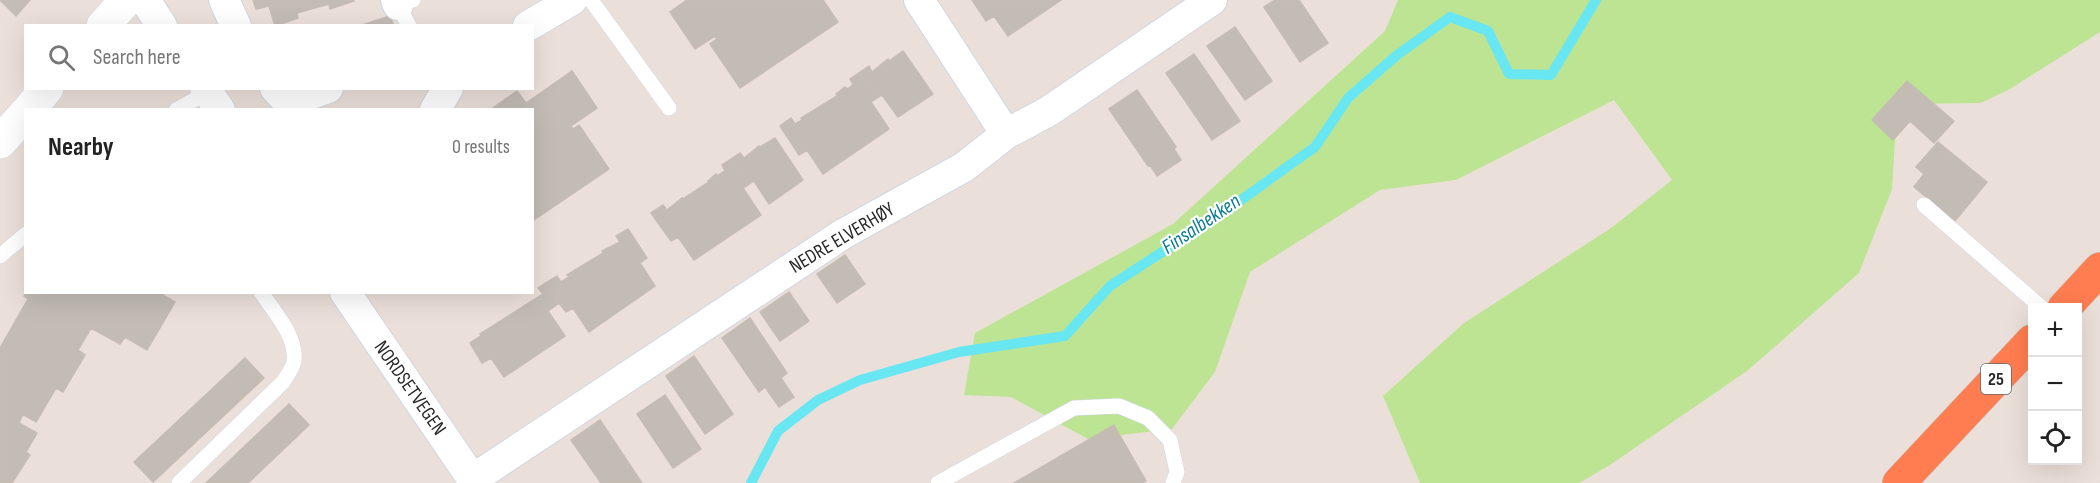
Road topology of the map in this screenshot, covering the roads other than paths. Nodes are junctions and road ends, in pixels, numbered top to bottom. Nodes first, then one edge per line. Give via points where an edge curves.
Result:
1 (126, 0) edge
2 (145, 0) edge
3 (224, 0) edge
4 (572, 0) edge
5 (591, 0) edge
6 (919, 0) edge
7 (1212, 0) edge
8 (105, 24) edge
9 (161, 24) edge
10 (235, 24) edge
11 (531, 24) edge
12 (45, 90) edge
13 (277, 90) edge
14 (322, 90) edge
15 (447, 90) edge
16 (211, 97) edge
17 (31, 108) edge
18 (181, 108) edge
19 (436, 108) edge
20 (669, 108) dead end
21 (24, 115) edge
22 (1006, 134) junction
23 (0, 142) edge
24 (1924, 205) dead end
25 (24, 236) edge
26 (0, 256) edge
27 (2100, 269) edge
28 (262, 294) edge
29 (346, 294) edge
30 (2036, 303) edge
31 (2069, 303) edge
32 (2028, 345) edge
33 (474, 481) edge
34 (179, 483) edge
35 (938, 483) edge
36 (1173, 483) edge
37 (1899, 483) edge

1 - 8 street
2 - 9 street
3 - 10 street
4 - 11 street
5 - 20 lane
6 - 22 street
7 - 22 street, NEDRE ELVERHØY via 1048,111
12 - 17 street
13 - 14 street via 288,102
15 - 19 street
16 - 18 lane
21 - 23 street
22 - 33 street, NEDRE ELVERHØY via 964,167 843,234
24 - 30 lane
25 - 26 lane
27 - 31 highway
28 - 34 lane via 288,335 294,363 284,382
29 - 33 street, NORDSETVEGEN
32 - 37 highway, 25
35 - 36 lane via 1074,408 1119,406 1148,417 1170,440 1177,472

